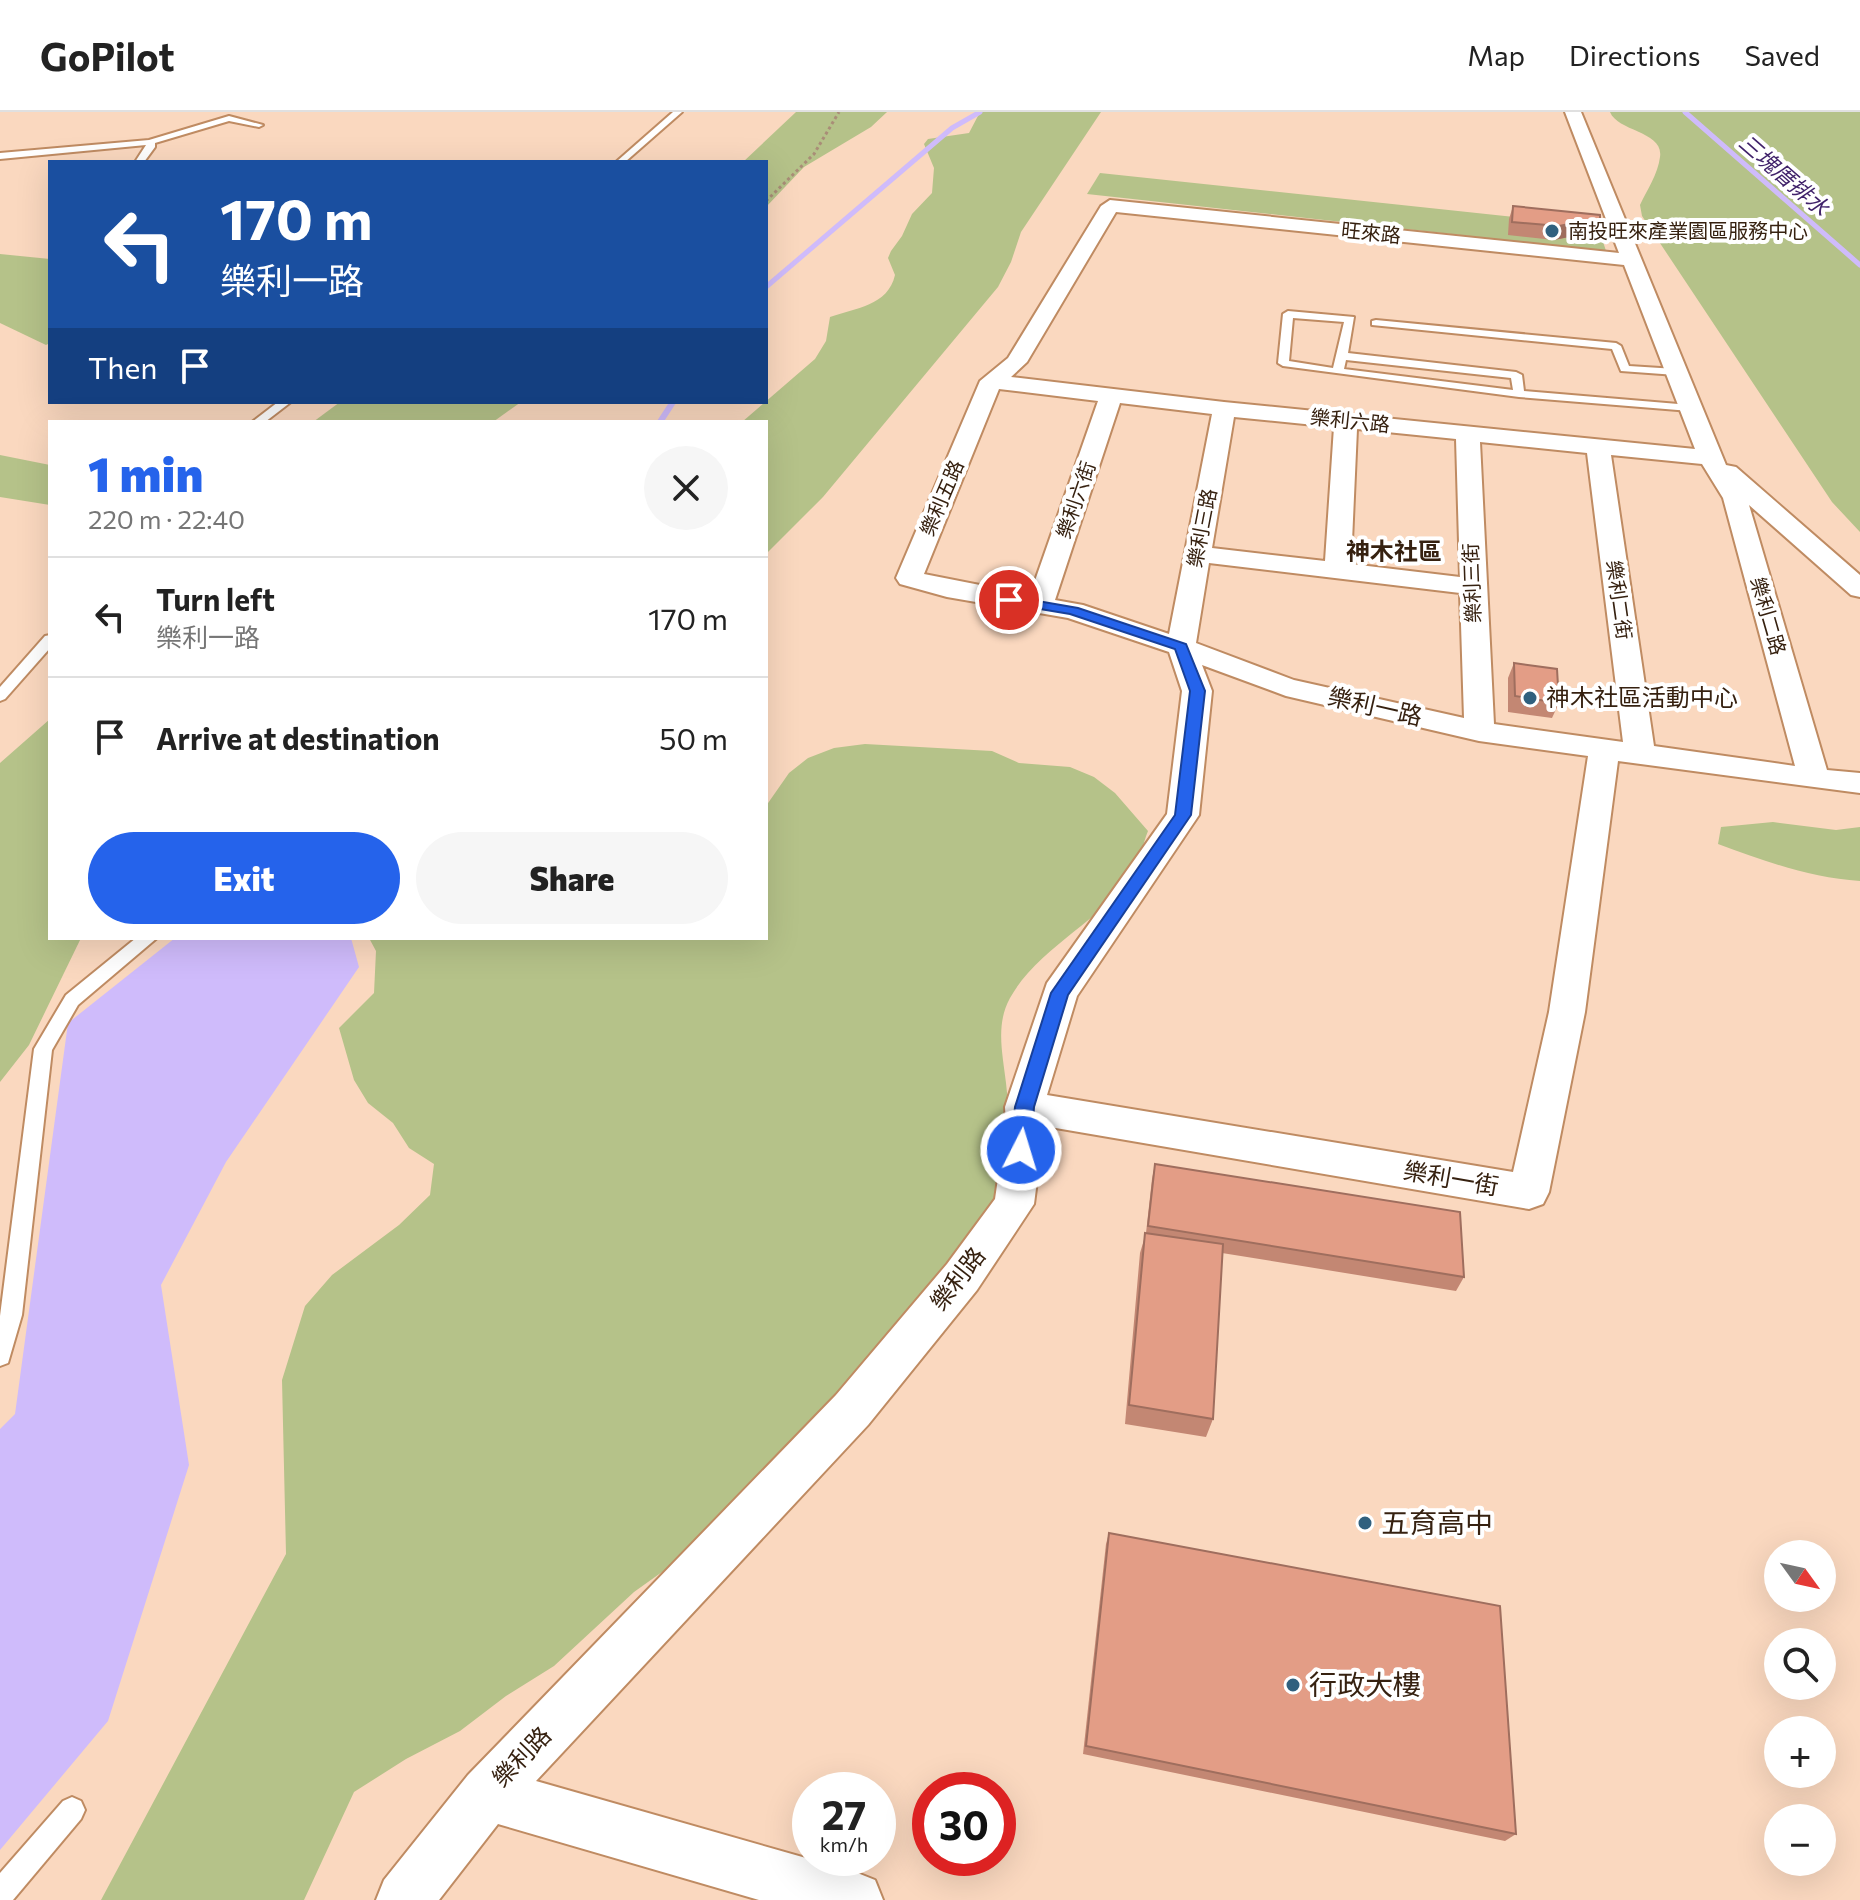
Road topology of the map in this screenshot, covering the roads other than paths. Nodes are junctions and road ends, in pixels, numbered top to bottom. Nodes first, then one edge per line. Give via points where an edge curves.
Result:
1 (678, 112) edge
2 (1573, 112) edge
3 (259, 125) dead end
4 (150, 142) junction
5 (0, 156) edge
6 (141, 160) edge
7 (622, 160) edge
8 (1632, 260) junction
9 (1376, 323) dead end
10 (1341, 356) junction
11 (1338, 372) junction
12 (1676, 372) junction
13 (991, 381) junction
14 (1112, 394) junction
15 (1519, 394) junction
16 (282, 404) edge
17 (1690, 408) junction
18 (1224, 409) junction
19 (261, 420) edge
20 (1346, 420) junction
21 (1468, 433) junction
22 (1598, 448) junction
23 (1710, 458) junction
24 (1196, 554) junction
25 (1338, 570) junction
26 (1472, 586) junction
27 (947, 589) joint
28 (1860, 589) edge
29 (1040, 605) junction
30 (48, 641) edge
31 (1181, 647) junction
32 (0, 696) edge
33 (1479, 731) junction
34 (1604, 748) junction
35 (1640, 753) junction
36 (1814, 779) junction
37 (1860, 783) edge
38 (146, 940) edge
39 (1024, 1107) junction
40 (0, 1356) edge
41 (487, 1794) junction
42 (72, 1810) dead end
43 (0, 1894) edge
44 (404, 1900) edge
45 (855, 1900) edge

1 - 7 lane
2 - 8 street
3 - 4 lane via 229,118
4 - 5 lane
4 - 6 lane
8 - 12 street
8 - 13 street, 旺來路 via 1110,206 1016,362
9 - 12 lane via 1616,346 1625,369
10 - 11 lane
10 - 11 lane via 1350,319 1288,314 1283,363
10 - 15 lane via 1516,375
11 - 15 lane
12 - 17 street
13 - 14 street, 樂利六路
13 - 27 street, 樂利五路 via 909,578
14 - 18 street, 樂利六路
14 - 29 street, 樂利六街
15 - 17 lane
16 - 19 lane
17 - 23 street
18 - 20 street, 樂利六路
18 - 24 street, 樂利三路
20 - 21 street, 樂利六路
20 - 25 street
21 - 22 street, 樂利六路
21 - 26 street, 樂利三街
22 - 23 street, 樂利六路
22 - 35 street, 樂利二街
23 - 28 street
23 - 36 street, 樂利二路 via 1735,498
24 - 25 street
24 - 31 street, 樂利三路
25 - 26 street
26 - 33 street, 樂利三街
27 - 29 street, 樂利一路
29 - 31 street, 樂利一路
30 - 32 lane
31 - 33 street, 樂利一路 via 1286,687
31 - 39 street, 樂利路 via 1197,691 1183,815 1060,993
33 - 34 street, 樂利一路
34 - 35 street, 樂利一路
34 - 39 street, 樂利一街 via 1567,1012 1529,1192
35 - 36 street, 樂利一路
36 - 37 street, 樂利一路
38 - 40 lane via 72,1000 43,1049 11,1315
39 - 41 street, 樂利路 via 1014,1204 962,1277 852,1410
41 - 44 street, 樂利路
41 - 45 street, 樂利路
42 - 43 lane

